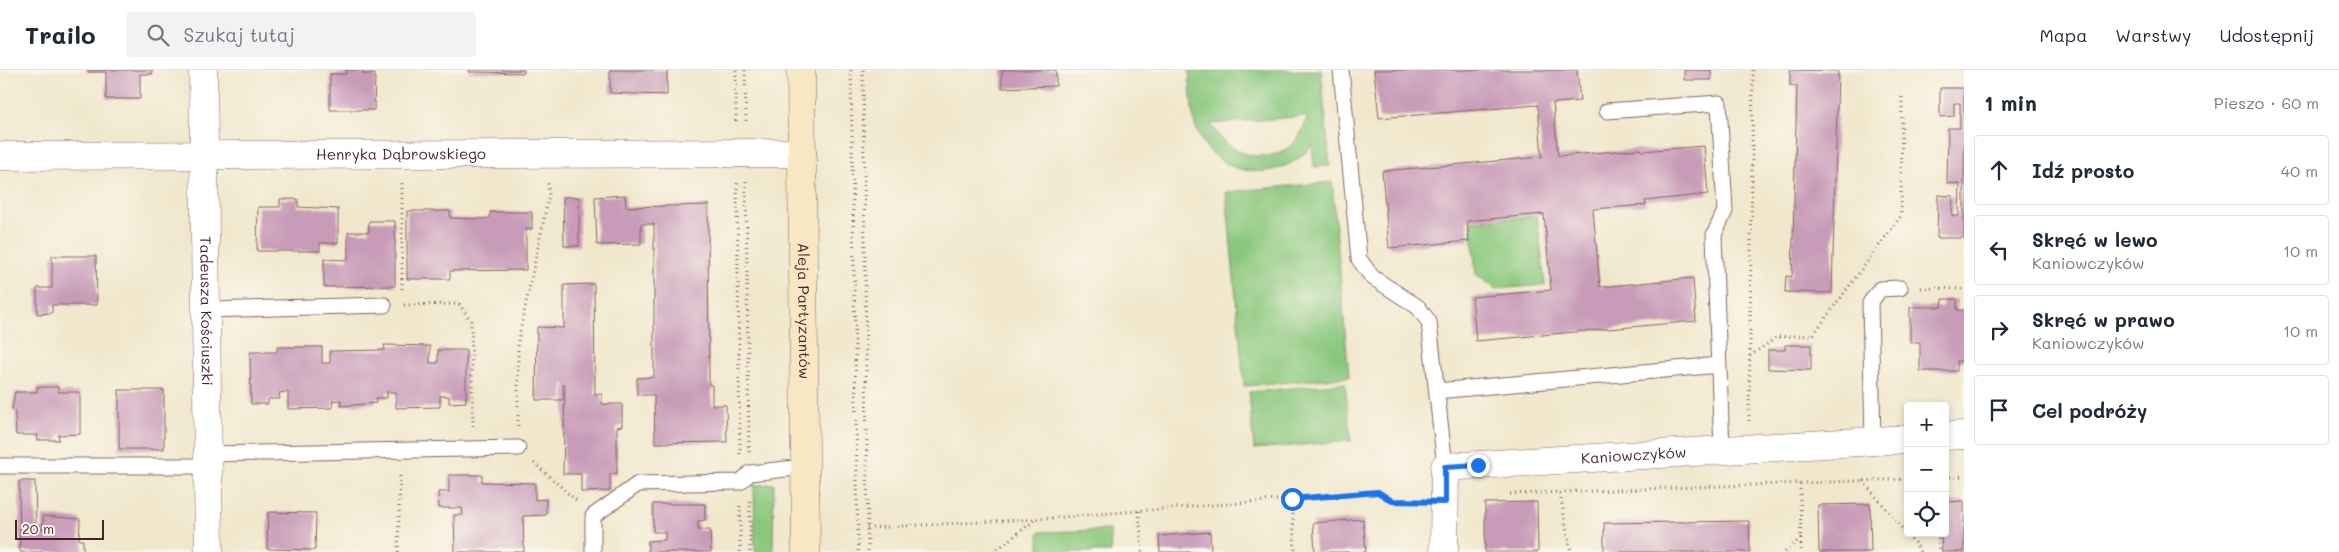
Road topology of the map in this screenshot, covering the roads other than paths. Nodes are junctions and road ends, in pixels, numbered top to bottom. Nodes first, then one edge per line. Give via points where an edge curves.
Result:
1 (202, 70) edge
2 (801, 70) edge
3 (1342, 70) edge
4 (1607, 111) dead end
5 (802, 153) junction
6 (0, 156) edge
7 (202, 156) junction
8 (1900, 288) road end
9 (384, 305) dead end
10 (205, 310) junction
11 (1719, 365) junction
12 (1437, 391) junction
13 (1964, 435) edge
14 (1949, 436) edge
15 (1904, 438) edge
16 (1873, 440) junction
17 (518, 448) road end
18 (1722, 450) junction
19 (207, 460) junction
20 (0, 466) edge
21 (804, 467) junction
22 (1445, 467) junction
23 (209, 552) edge
24 (593, 552) edge
25 (806, 552) edge
26 (1444, 552) edge

1 - 7 street, Tadeusza Kościuszki
2 - 5 main road, Aleja Partyzantów
3 - 12 lane via 1359,259 1372,277 1418,307 1429,322
4 - 11 lane via 1719,103 1725,211 1714,235
5 - 7 street, Henryka Dąbrowskiego
5 - 21 main road, Aleja Partyzantów
6 - 7 street, Henryka Dąbrowskiego
7 - 10 street, Tadeusza Kościuszki
8 - 16 lane via 1880,289 1870,303
9 - 10 lane
10 - 19 street, Tadeusza Kościuszki
11 - 12 lane
11 - 18 lane
12 - 22 lane
13 - 14 street
15 - 16 street, Kaniowczyków
16 - 18 street, Kaniowczyków
17 - 19 lane via 400,450
18 - 22 street, Kaniowczyków
19 - 20 lane
19 - 23 street, Tadeusza Kościuszki
21 - 24 lane via 745,477 638,484 593,516
21 - 25 main road, Aleja Partyzantów
22 - 26 street

